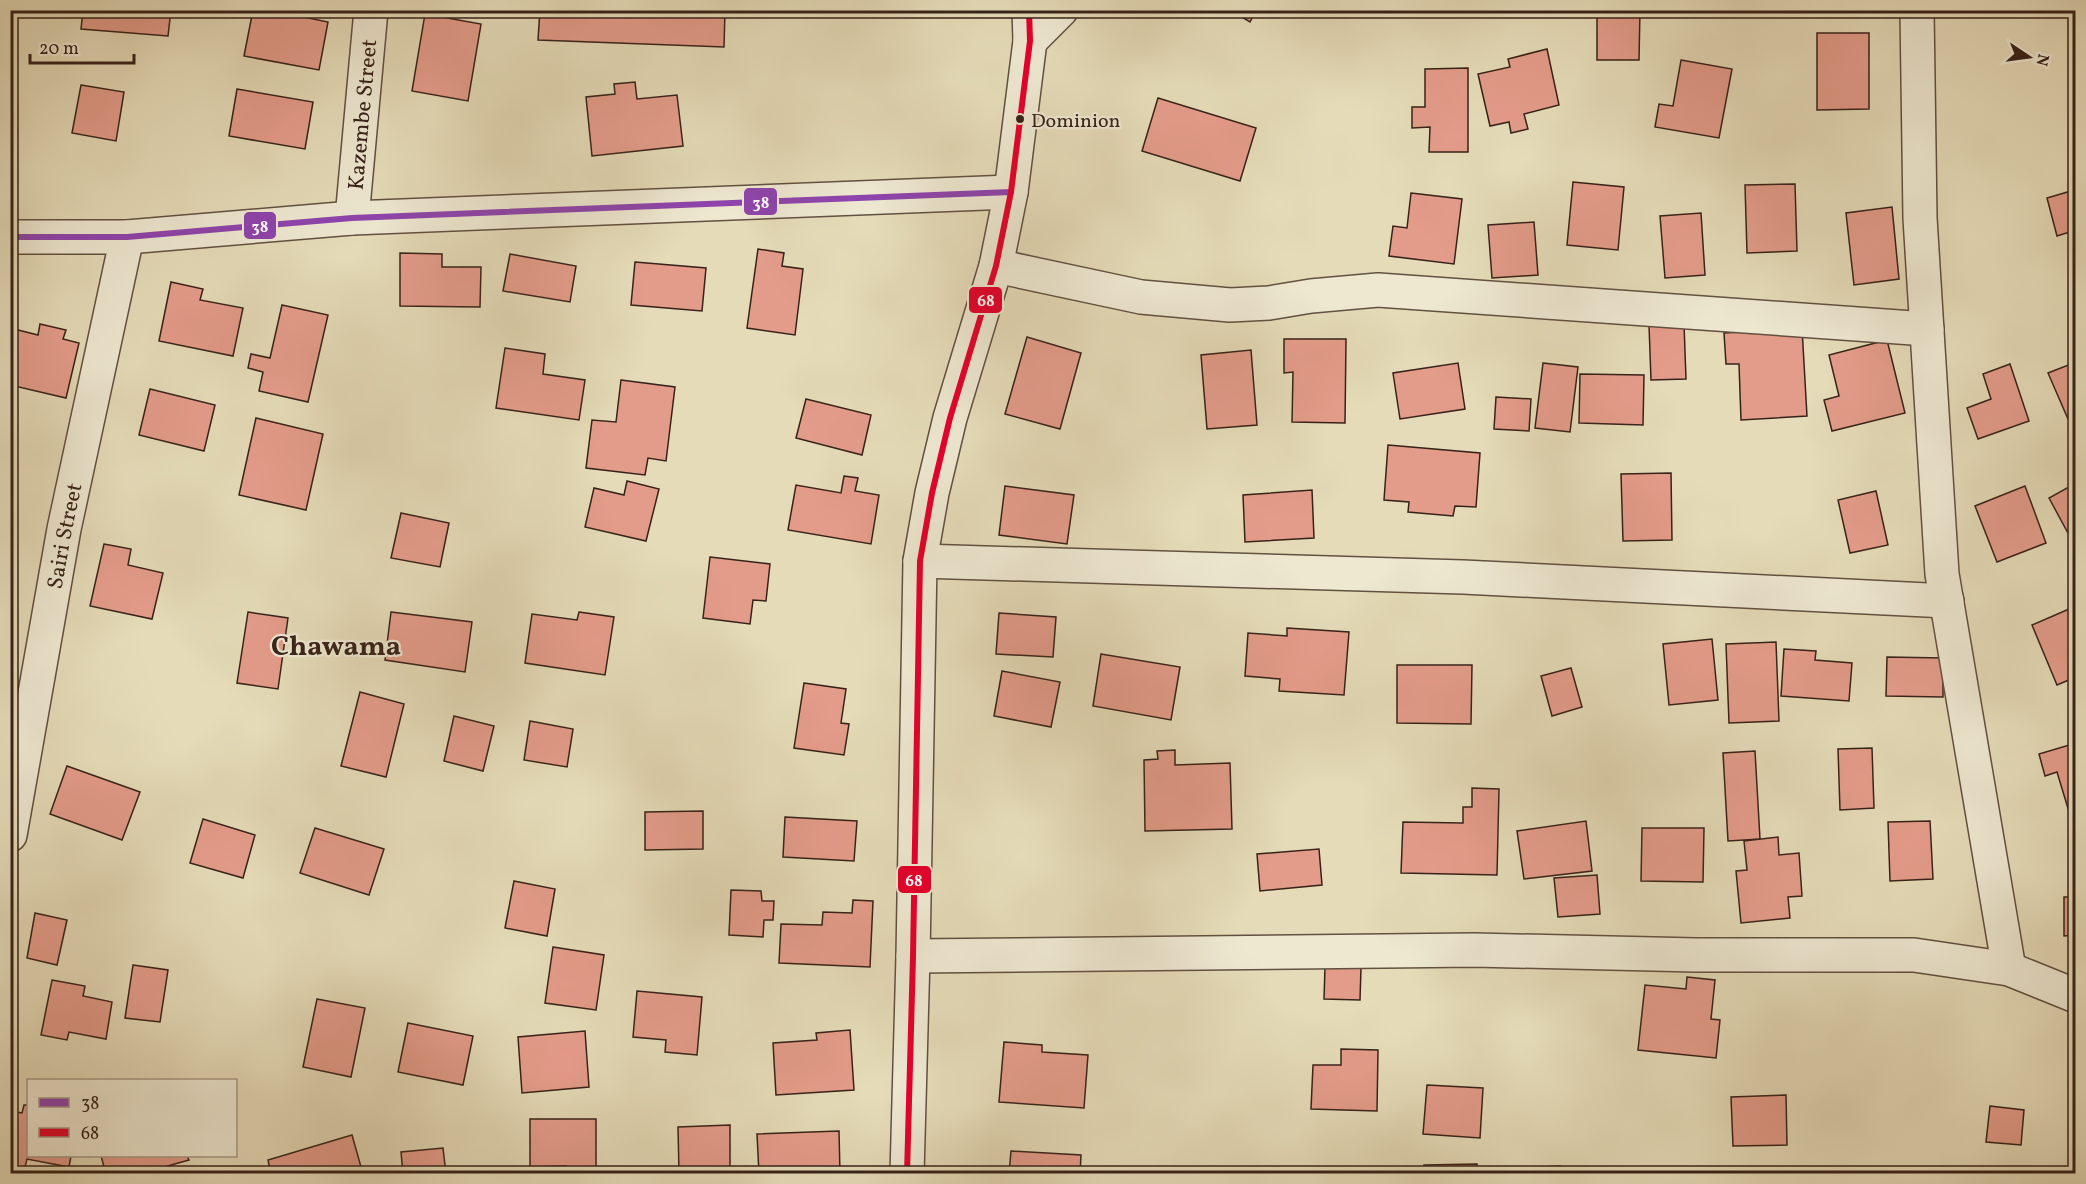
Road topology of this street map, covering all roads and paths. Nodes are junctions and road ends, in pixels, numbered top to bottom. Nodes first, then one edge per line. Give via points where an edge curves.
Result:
1 (371, 10) edge
2 (1061, 10) edge
3 (1917, 10) edge
4 (1030, 26) edge
5 (1011, 192) junction
6 (352, 218) junction
7 (10, 237) edge
8 (127, 237) junction
9 (996, 266) junction
10 (1927, 329) junction
11 (920, 561) junction
12 (1947, 601) junction
13 (10, 835) edge
14 (913, 956) junction
15 (2010, 969) junction
16 (2076, 996) edge
17 (907, 1173) edge

1 - 6 street, Kazembe Street
2 - 4 street
3 - 10 street via 1920,218
4 - 5 street
5 - 6 street
5 - 9 street
6 - 8 street
7 - 8 street
8 - 13 street, Sairi Street via 64,529
9 - 10 street via 1141,297 1230,305 1378,290
9 - 11 street via 950,418
10 - 12 street via 1942,574
11 - 12 street via 1463,577
11 - 14 street
12 - 15 street
14 - 15 street via 1475,950 1914,955
14 - 17 street
15 - 16 street

